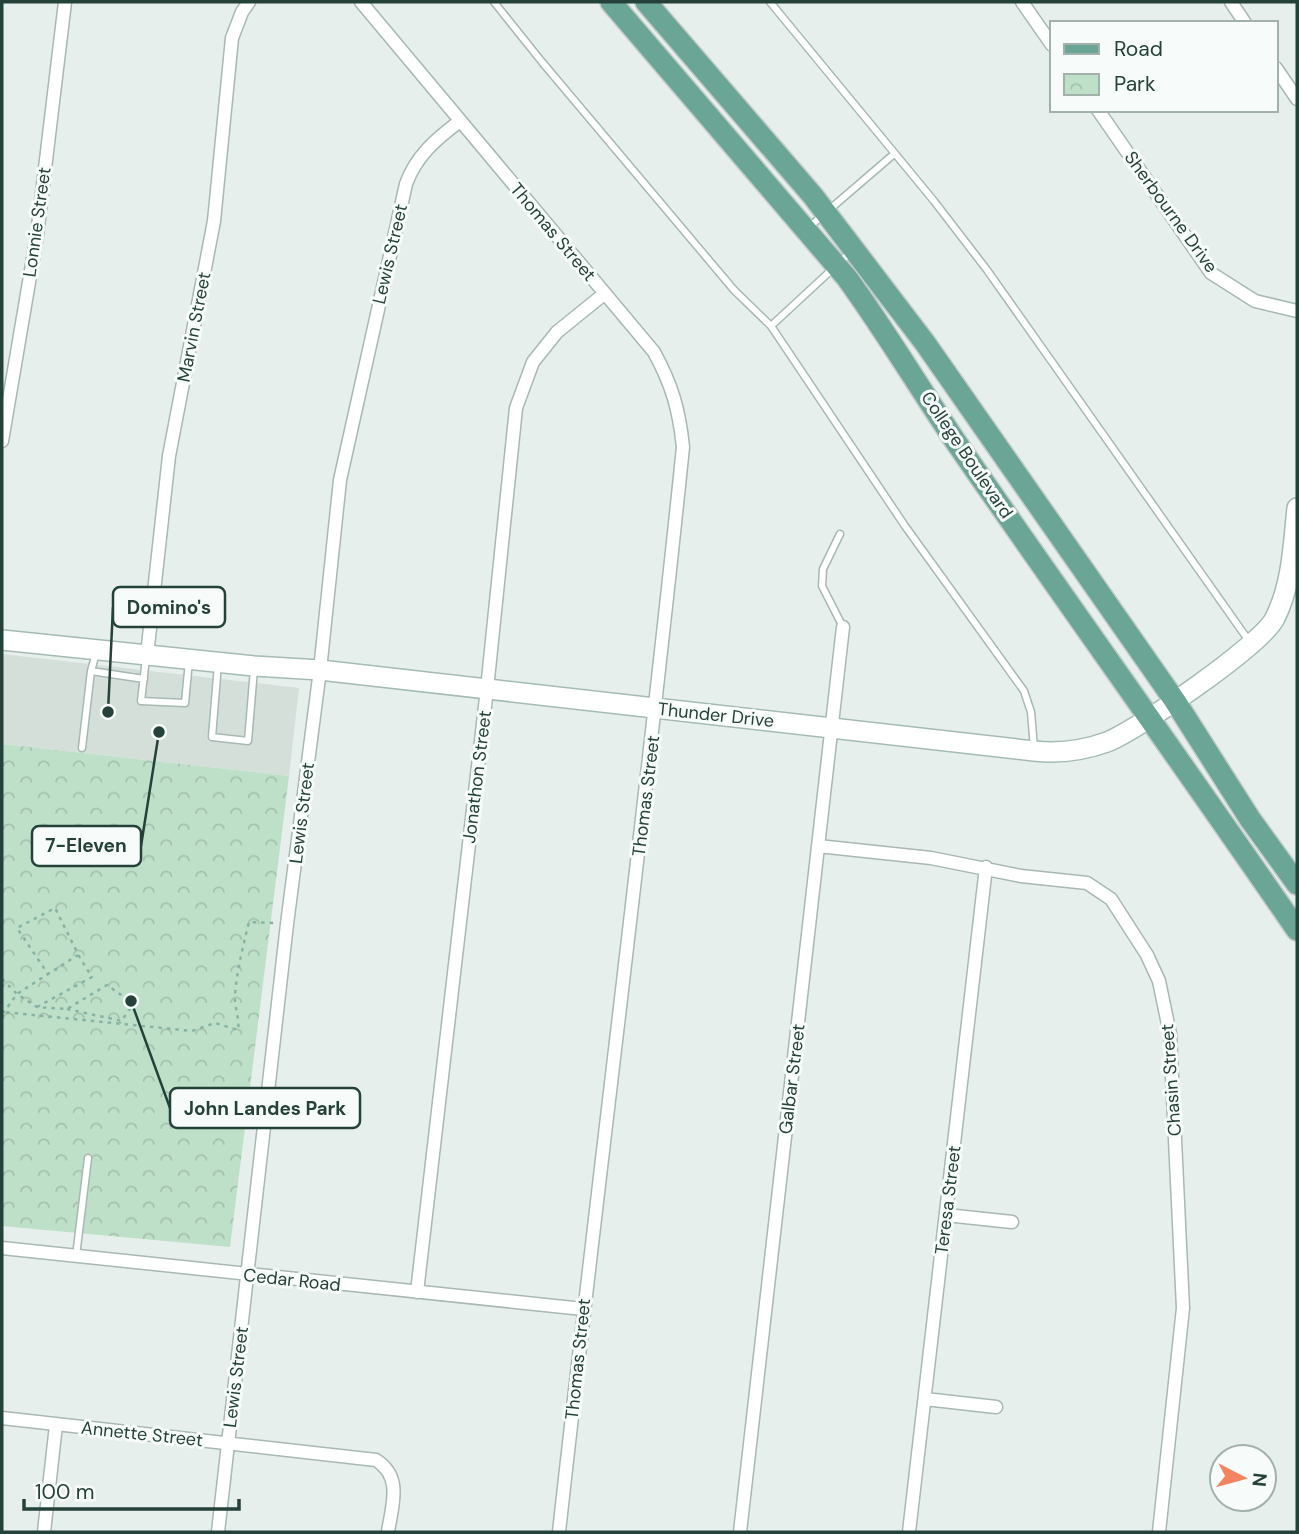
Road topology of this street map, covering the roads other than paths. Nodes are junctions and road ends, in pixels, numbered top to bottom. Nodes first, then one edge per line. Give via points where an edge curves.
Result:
1 (65, 2) edge
2 (249, 2) edge
3 (360, 2) edge
4 (494, 2) edge
5 (611, 2) edge
6 (646, 2) edge
7 (771, 2) edge
8 (1022, 2) edge
9 (1231, 2) edge
10 (1244, 21) edge
11 (1050, 42) edge
12 (1278, 71) edge
13 (1297, 99) edge
14 (1099, 112) edge
15 (460, 121) junction
16 (894, 154) junction
17 (825, 212) junction
18 (806, 229) junction
19 (854, 248) junction
20 (837, 266) junction
21 (604, 294) junction
22 (1297, 311) edge
23 (771, 326) junction
24 (2, 441) edge
25 (1297, 508) edge
26 (840, 534) dead end
27 (843, 627) joint
28 (2, 640) edge
29 (1252, 645) junction
30 (97, 650) junction
31 (147, 655) junction
32 (189, 659) junction
33 (218, 663) junction
34 (254, 666) junction
35 (320, 670) junction
36 (91, 671) junction
37 (144, 679) junction
38 (487, 689) junction
39 (1175, 701) junction
40 (656, 709) junction
41 (1150, 716) junction
42 (832, 727) junction
43 (82, 748) dead end
44 (1034, 751) junction
45 (818, 846) junction
46 (986, 867) junction
47 (1297, 884) edge
48 (1297, 930) edge
49 (88, 1158) dead end
50 (946, 1215) junction
51 (1012, 1222) dead end
52 (2, 1248) edge
53 (76, 1256) junction
54 (248, 1276) junction
55 (417, 1292) junction
56 (583, 1309) junction
57 (925, 1399) junction
58 (996, 1406) dead end
59 (2, 1418) edge
60 (56, 1424) junction
61 (228, 1443) junction
62 (44, 1532) edge
63 (218, 1532) edge
64 (388, 1532) edge
65 (559, 1532) edge
66 (740, 1532) edge
67 (909, 1532) edge
68 (1159, 1532) edge

1 - 24 street, Lonnie Street via 37,234
2 - 31 street, Marvin Street via 232,38 214,221 169,456
3 - 15 street, Thomas Street
4 - 23 lane via 734,290
5 - 18 main road, College Boulevard
6 - 17 main road, College Boulevard
7 - 16 lane
8 - 11 street
9 - 10 street
12 - 13 street
14 - 22 street, Sherbourne Drive via 1211,273 1255,301
15 - 21 street, Thomas Street
15 - 35 street, Lewis Street via 432,142 405,184 340,480
16 - 17 lane
16 - 29 lane via 987,270
17 - 18 lane
17 - 19 main road, College Boulevard
18 - 20 main road, College Boulevard
19 - 20 lane
19 - 39 main road, College Boulevard
20 - 23 lane
20 - 41 main road, College Boulevard
21 - 38 street, Jonathon Street via 557,332 533,362 516,408
21 - 40 street, Thomas Street via 654,352 669,379 680,422 683,447
23 - 44 lane via 905,526 1024,691
25 - 29 street, Thunder Drive via 1288,584 1274,621
26 - 27 lane via 823,569 822,586
27 - 42 street, Galbar Street
28 - 30 street, Thunder Drive
29 - 39 street, Thunder Drive
30 - 31 street, Thunder Drive
30 - 36 lane
31 - 32 street, Thunder Drive
31 - 37 lane
32 - 33 street, Thunder Drive
32 - 37 lane via 185,704 141,701
33 - 34 street, Thunder Drive
33 - 34 lane via 212,737 248,741
34 - 35 street, Thunder Drive
35 - 38 street, Thunder Drive
35 - 54 street, Lewis Street
36 - 37 lane
36 - 43 lane
38 - 40 street, Thunder Drive
38 - 55 street, Jonathon Street
39 - 41 street, Thunder Drive
39 - 47 main road, College Boulevard
40 - 42 street, Thunder Drive
40 - 56 street, Thomas Street
41 - 44 street, Thunder Drive via 1110,741 1072,752
41 - 48 main road, College Boulevard
42 - 44 street, Thunder Drive
42 - 45 street, Galbar Street
45 - 46 street, Chasin Street
45 - 66 street, Galbar Street
46 - 50 street, Teresa Street
46 - 68 street, Chasin Street via 1087,883 1111,899 1159,981 1170,1034 1183,1308
49 - 53 lane
50 - 51 street
50 - 57 street, Teresa Street
52 - 53 street, Cedar Road
53 - 54 street, Cedar Road
54 - 55 street, Cedar Road
54 - 61 street, Lewis Street
55 - 56 street, Cedar Road
56 - 65 street, Thomas Street
57 - 58 street
57 - 67 street, Teresa Street
59 - 60 street, Annette Street
60 - 61 street, Annette Street
60 - 62 street
61 - 63 street, Lewis Street
61 - 64 street, Annette Street via 376,1460 388,1467 394,1481

